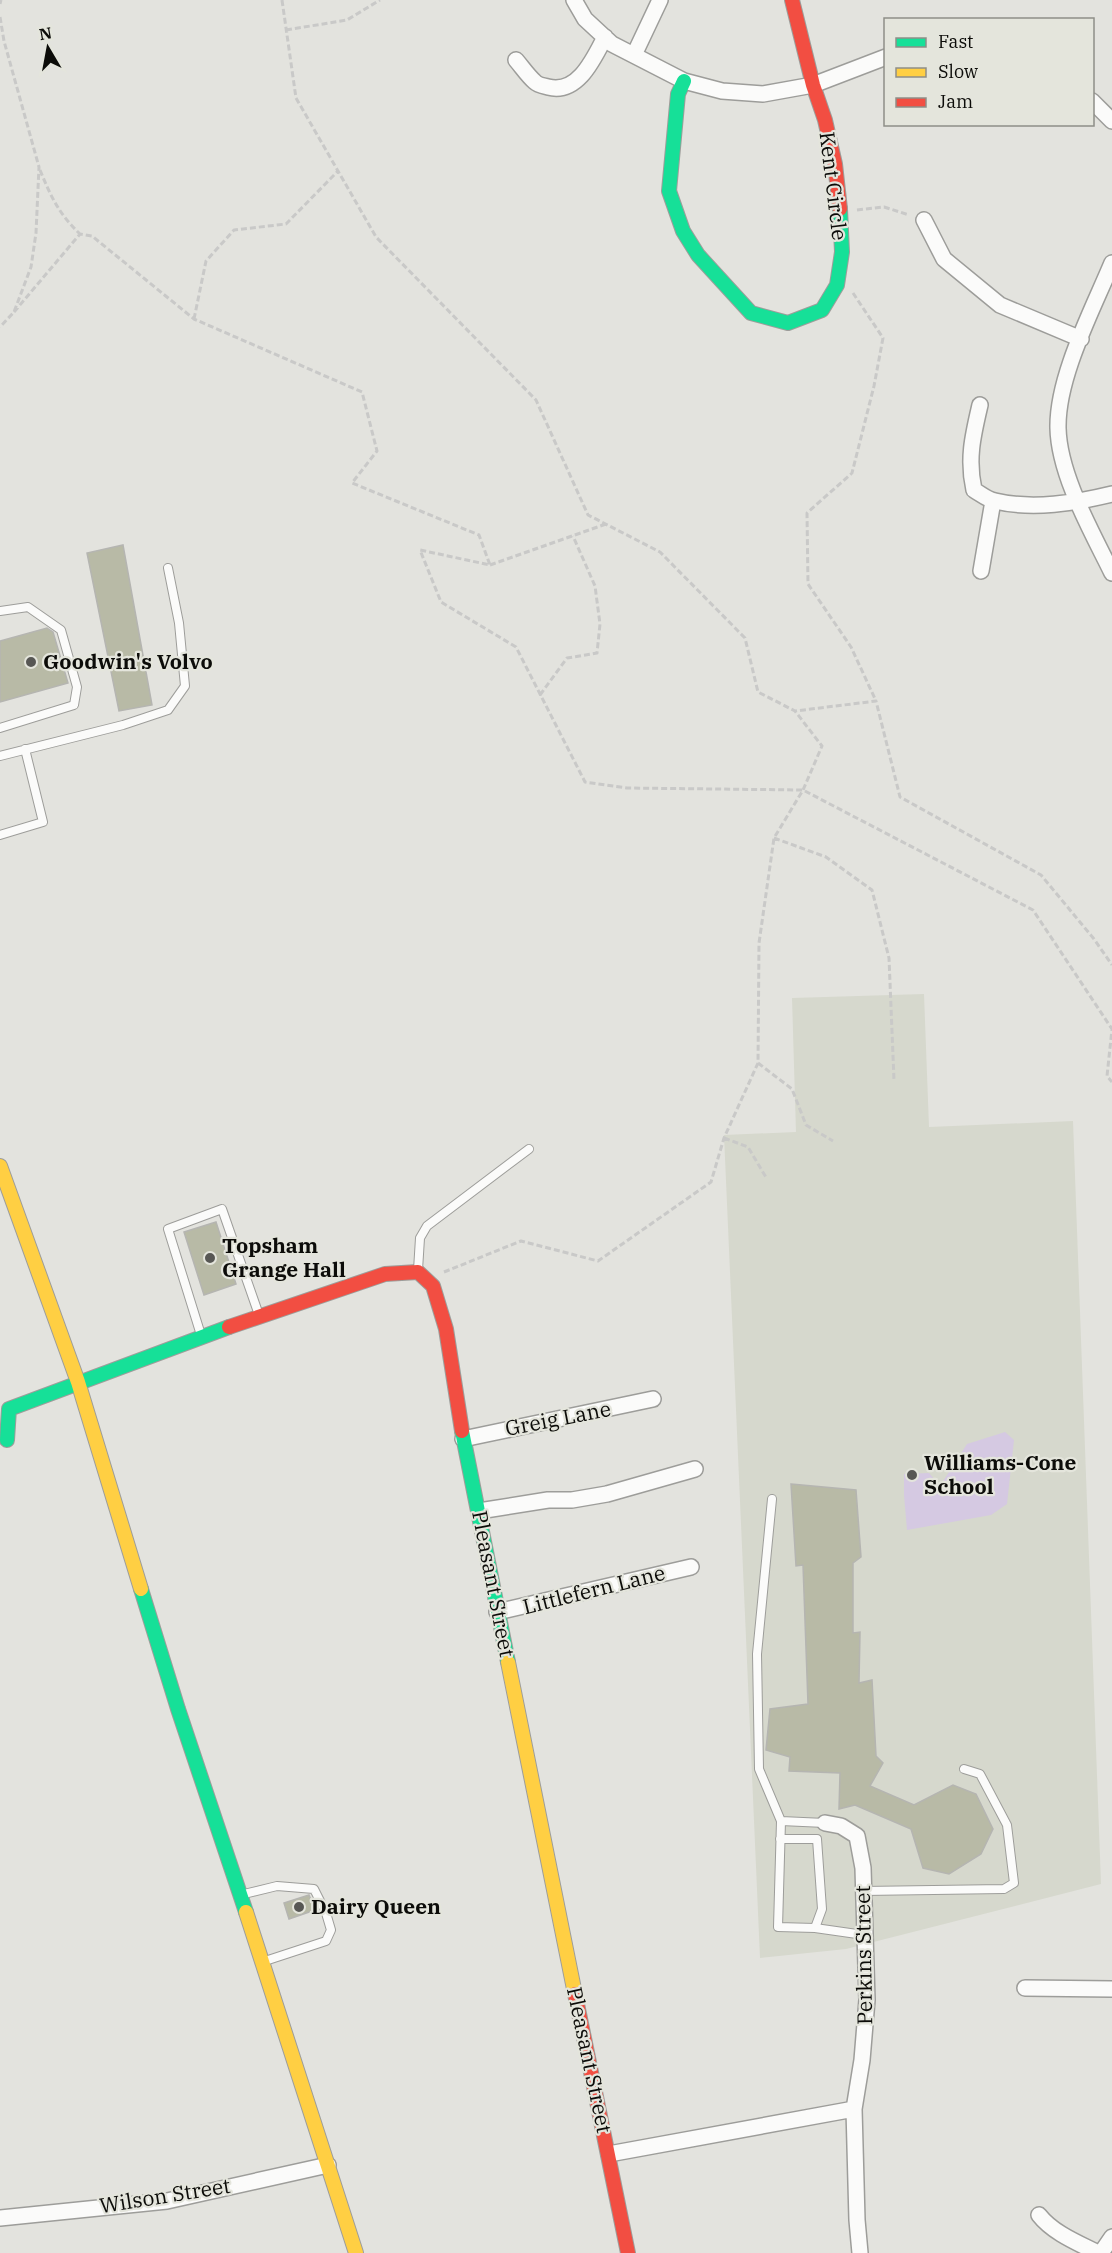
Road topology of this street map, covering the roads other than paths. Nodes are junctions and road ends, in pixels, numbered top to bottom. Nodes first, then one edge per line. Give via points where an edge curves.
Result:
1 (574, 0) edge
2 (660, 0) edge
3 (792, 0) edge
4 (605, 37) junction
5 (634, 55) junction
6 (884, 57) edge
7 (516, 60) dead end
8 (684, 81) junction
9 (813, 85) junction
10 (1094, 103) edge
11 (1112, 121) edge
12 (924, 220) road end
13 (1112, 264) edge
14 (1081, 339) junction
15 (980, 405) dead end
16 (1112, 494) edge
17 (993, 501) junction
18 (1077, 502) junction
19 (168, 568) dead end
20 (981, 572) dead end
21 (1112, 573) edge
22 (0, 611) edge
23 (0, 728) edge
24 (25, 749) junction
25 (0, 756) edge
26 (0, 835) edge
27 (529, 1149) dead end
28 (0, 1166) edge
29 (418, 1272) junction
30 (259, 1317) junction
31 (202, 1336) junction
32 (78, 1382) junction
33 (653, 1400) dead end
34 (463, 1439) junction
35 (7, 1440) dead end
36 (695, 1469) dead end
37 (772, 1499) dead end
38 (479, 1511) junction
39 (691, 1567) dead end
40 (497, 1612) junction
41 (964, 1769) dead end
42 (781, 1821) junction
43 (825, 1823) joint
44 (780, 1839) junction
45 (863, 1891) junction
46 (239, 1895) junction
47 (815, 1928) junction
48 (864, 1935) junction
49 (262, 1962) junction
50 (1025, 1988) dead end
51 (1112, 1989) edge
52 (854, 2109) junction
53 (609, 2154) junction
54 (328, 2165) junction
55 (1039, 2215) dead end
56 (0, 2218) edge
57 (1112, 2237) edge
58 (356, 2253) edge
59 (628, 2253) edge
60 (860, 2253) edge
61 (1099, 2253) edge

1 - 4 street via 585,19
2 - 5 street
3 - 9 street, Kent Circle
4 - 5 street
4 - 7 street via 589,67 563,87 536,84
5 - 8 street
6 - 9 street
8 - 9 street via 722,91 763,94
8 - 9 street, Kent Circle via 678,94 669,190 683,231 698,255 751,312 788,323 822,310 837,285 842,252 835,164
10 - 11 street
12 - 14 street via 944,259 1000,305
13 - 14 street
14 - 18 street via 1067,374 1058,428
15 - 17 street via 970,470 974,490
16 - 18 street
17 - 18 street via 1030,505
17 - 20 street
18 - 21 street
19 - 24 lane via 179,623 185,686 168,710
22 - 23 lane via 28,607 61,630 77,687 74,705
24 - 25 lane
24 - 26 lane via 43,822
27 - 29 lane via 427,1226 420,1238
28 - 32 street
29 - 30 street via 385,1274
29 - 34 street, Pleasant Street via 433,1286 446,1329
30 - 31 street
30 - 31 lane via 222,1209 168,1228
31 - 32 street
32 - 35 street via 9,1409
32 - 46 street
33 - 34 street, Greig Lane
34 - 38 street, Pleasant Street
36 - 38 street via 607,1494
37 - 42 lane via 756,1654 759,1769
38 - 40 street, Pleasant Street
39 - 40 street, Littlefern Lane
40 - 53 street, Pleasant Street
41 - 45 lane via 980,1774 1007,1825 1014,1883 1004,1889
42 - 43 lane
42 - 44 lane
43 - 45 street, Perkins Street via 857,1836
44 - 47 lane via 778,1927
44 - 47 lane via 817,1839 822,1909
45 - 48 street, Perkins Street
46 - 49 street
46 - 49 lane via 277,1886 314,1889 326,1913 331,1930 326,1941
47 - 48 lane
48 - 52 street, Perkins Street via 867,2000
49 - 54 street
50 - 51 street
52 - 53 street
52 - 60 street, Perkins Street
53 - 59 street, Pleasant Street
54 - 56 street, Wilson Street via 167,2200
54 - 58 street
55 - 61 street via 1044,2222
57 - 61 street

